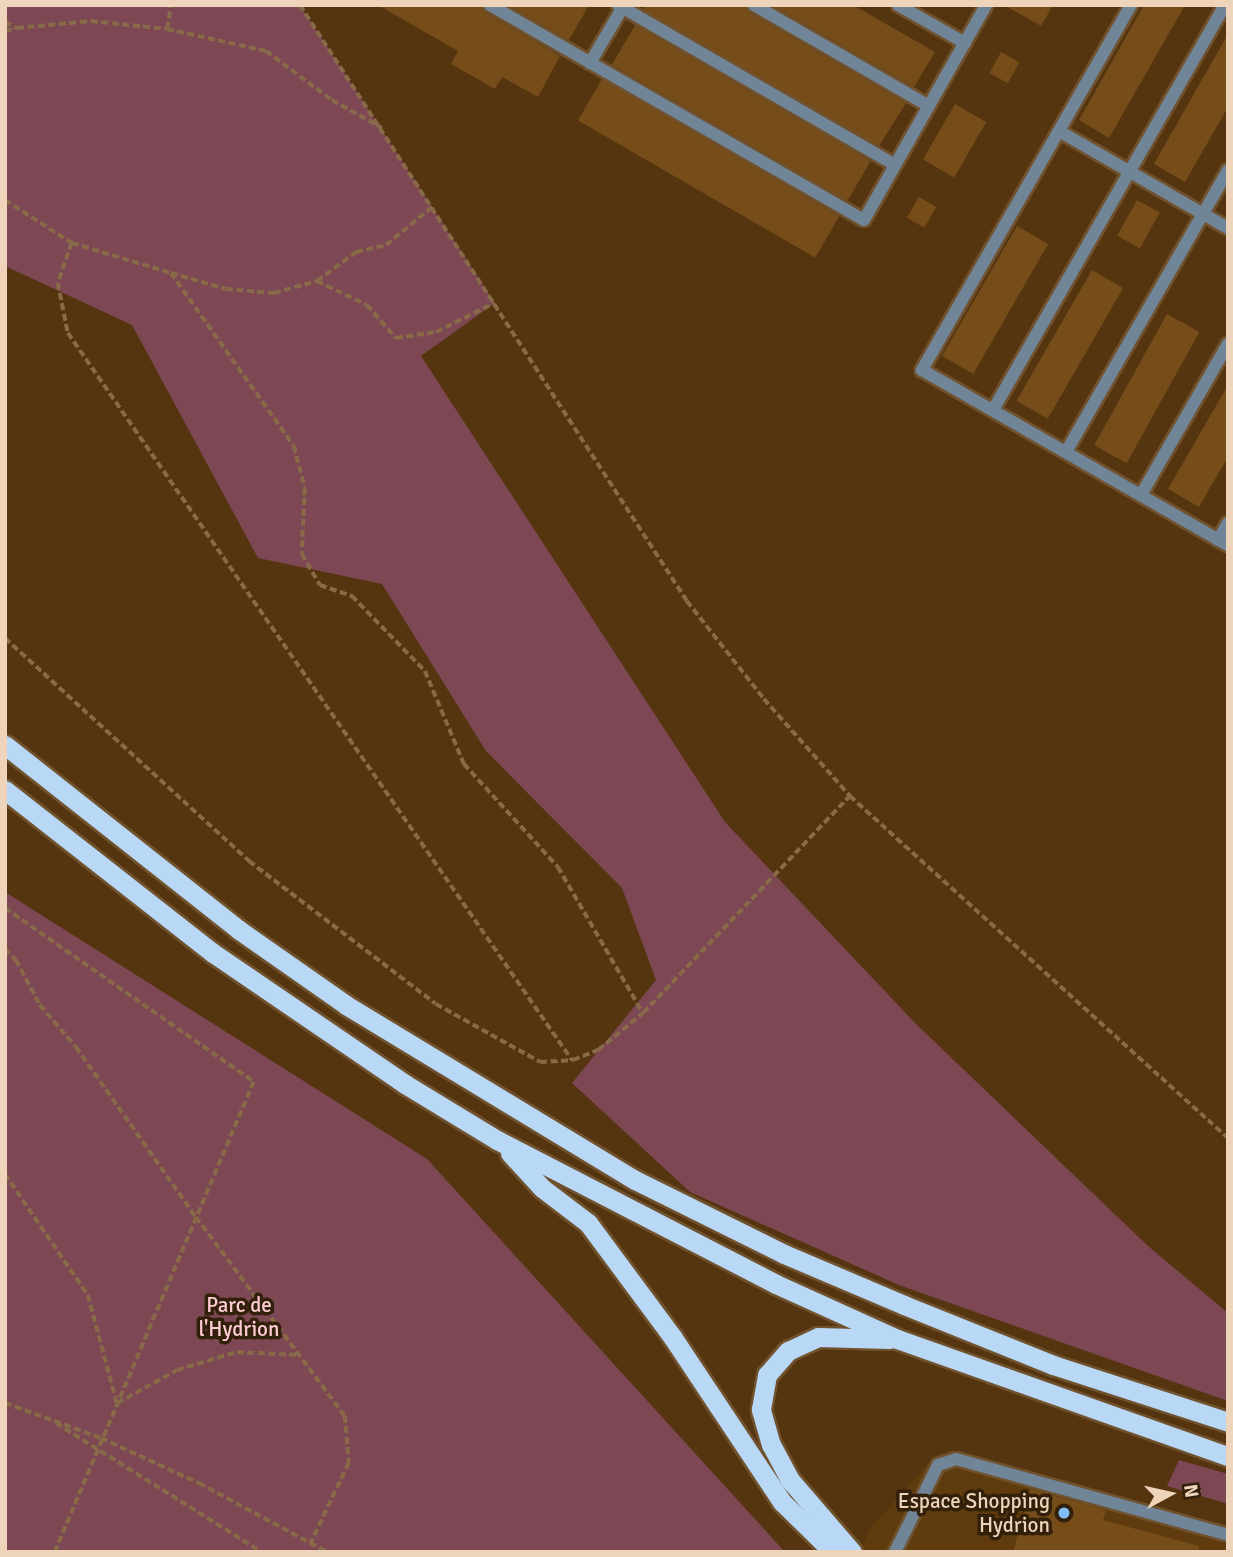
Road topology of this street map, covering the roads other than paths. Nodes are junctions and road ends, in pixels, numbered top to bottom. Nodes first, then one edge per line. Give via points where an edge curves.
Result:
1 (490, 5) edge
2 (754, 5) edge
3 (898, 5) edge
4 (986, 5) edge
5 (1131, 5) edge
6 (1225, 5) edge
7 (621, 6) edge
8 (965, 43) junction
9 (590, 63) junction
10 (929, 106) junction
11 (1059, 131) junction
12 (895, 165) junction
13 (1228, 170) edge
14 (1130, 172) junction
15 (1203, 214) junction
16 (1228, 228) edge
17 (1228, 344) edge
18 (993, 410) junction
19 (1066, 452) junction
20 (1141, 495) junction
21 (1228, 523) edge
22 (1223, 542) edge
23 (5, 745) edge
24 (5, 790) edge
25 (497, 1140) junction
26 (897, 1339) junction
27 (1228, 1422) edge
28 (1228, 1456) edge
29 (1228, 1535) edge
30 (833, 1552) edge
31 (852, 1552) edge
32 (895, 1552) edge

1 - 9 lane
2 - 10 lane
3 - 8 lane
4 - 8 lane
5 - 11 lane
6 - 14 lane
7 - 9 lane
7 - 12 lane
8 - 10 lane
9 - 12 lane via 864,220
10 - 12 lane
11 - 14 lane
11 - 18 lane via 922,370
13 - 15 lane
14 - 15 lane
14 - 18 lane
15 - 16 lane
15 - 19 lane
17 - 20 lane
18 - 19 lane
19 - 20 lane
20 - 22 lane
21 - 22 lane
23 - 27 highway via 239,930 346,1005 635,1180 784,1254 904,1306 1053,1365
24 - 25 highway via 213,953 405,1084
25 - 26 highway via 752,1272
25 - 30 highway via 542,1188 588,1223 673,1338 782,1502
26 - 28 highway
26 - 31 highway via 818,1338 788,1351 767,1375 761,1409 771,1445 790,1480
29 - 32 lane via 956,1459 938,1465

